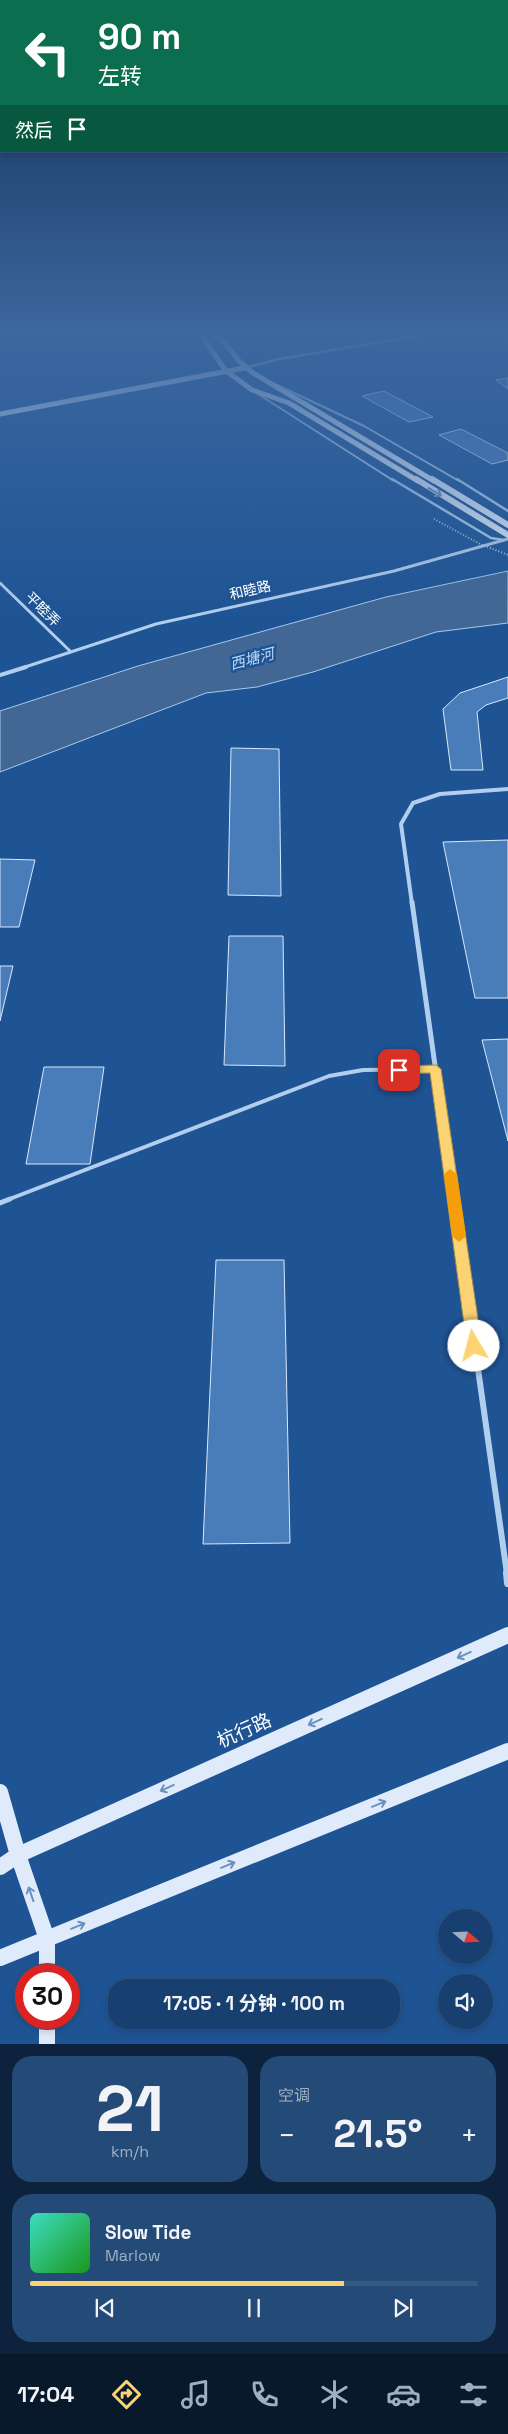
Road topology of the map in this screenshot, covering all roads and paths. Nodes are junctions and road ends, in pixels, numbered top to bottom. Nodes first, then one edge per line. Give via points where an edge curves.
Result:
1 (309, 426) edge
2 (327, 426) edge
3 (342, 426) edge
4 (363, 426) edge
5 (508, 511) edge
6 (434, 519) dead end
7 (508, 525) edge
8 (507, 538) edge
9 (508, 555) edge
10 (0, 583) edge
11 (70, 651) junction
12 (0, 674) edge
13 (508, 789) edge
14 (436, 1069) junction
15 (0, 1203) edge
16 (508, 1582) edge
17 (508, 1635) edge
18 (508, 1751) edge
19 (0, 1792) edge
20 (18, 1855) junction
21 (0, 1867) edge
22 (47, 1939) junction
23 (0, 1958) edge
24 (47, 1964) edge
25 (47, 2029) edge
26 (47, 2044) edge

1 - 8 lane via 492,538
2 -> 8 street
3 - 7 street
4 - 5 lane
6 - 9 path, bridge
8 - 11 street, 和睦路 via 394,571 156,624
10 - 11 street, 平睦弄
11 - 12 street, 和睦路
13 - 14 street via 440,794 413,803 401,824
14 - 15 lane via 363,1070 329,1076
14 - 16 street
17 -> 20 street, 杭行路
22 -> 18 street
19 - 20 street
20 - 21 street, 杭行路
22 -> 20 street
22 - 23 street
22 - 24 street
25 - 26 street

